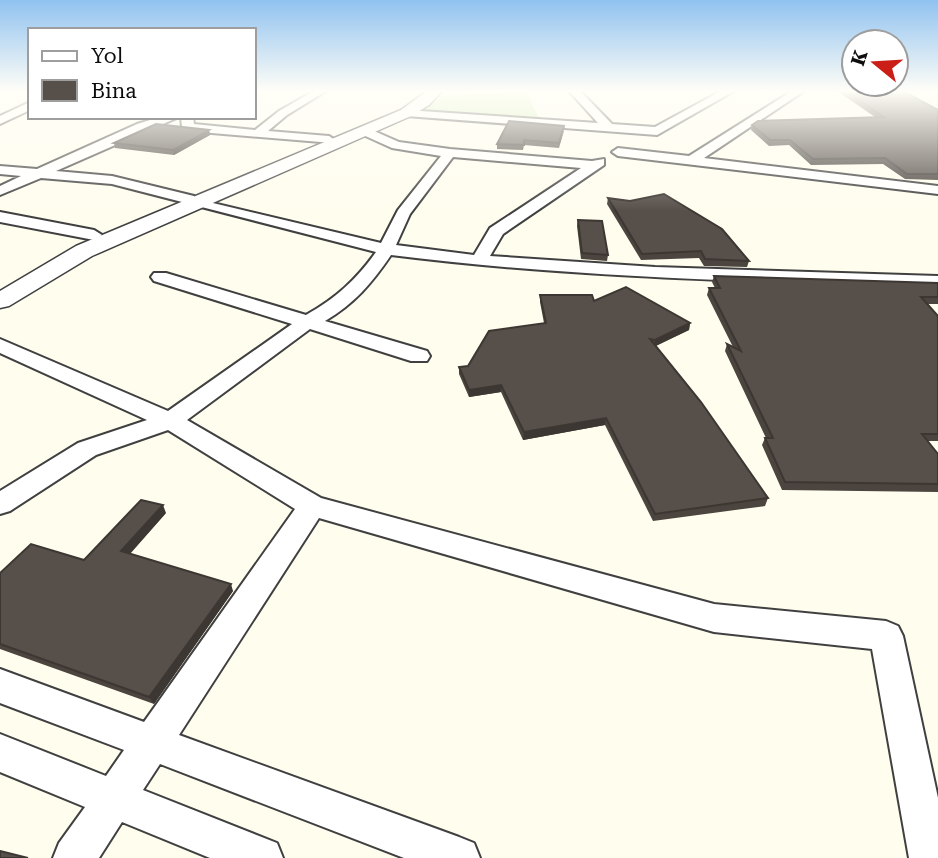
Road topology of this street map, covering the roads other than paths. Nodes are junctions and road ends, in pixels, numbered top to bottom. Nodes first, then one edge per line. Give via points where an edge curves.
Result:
1 (132, 131) edge
2 (228, 131) edge
3 (261, 131) edge
4 (350, 131) edge
5 (365, 131) joint
6 (657, 131) edge
7 (737, 131) edge
8 (257, 134) junction
9 (329, 140) junction
10 (618, 152) junction
11 (450, 153) junction
12 (689, 162) junction
13 (594, 165) junction
14 (0, 170) edge
15 (40, 173) junction
16 (938, 190) edge
17 (0, 191) edge
18 (194, 201) junction
19 (0, 218) edge
20 (94, 235) junction
21 (386, 249) junction
22 (479, 261) junction
23 (160, 277) dead end
24 (938, 282) edge
25 (0, 286) edge
26 (0, 301) edge
27 (306, 323) junction
28 (0, 345) edge
29 (419, 356) dead end
30 (170, 421) junction
31 (0, 504) edge
32 (312, 506) junction
33 (0, 686) edge
34 (153, 743) junction
35 (0, 753) edge
36 (114, 799) junction
37 (74, 858) edge
38 (262, 858) edge
39 (459, 858) edge
40 (930, 858) edge

1 - 15 street
2 - 8 street
3 - 8 street
4 - 9 street
5 - 11 street via 396,145
5 - 18 street
6 - 10 street
7 - 12 street
8 - 9 street
9 - 18 street
10 - 12 street
10 - 13 street
11 - 13 street
11 - 21 street via 403,214
12 - 16 street
13 - 22 street via 496,231
14 - 15 street
15 - 17 street
15 - 18 street via 112,180
18 - 20 street
18 - 21 street
18 - 26 street via 84,251
19 - 20 street
20 - 25 street
21 - 22 street
21 - 27 street via 364,281 340,304
22 - 24 street
23 - 27 street
27 - 29 street
27 - 30 street
28 - 30 street
30 - 31 street via 87,449
30 - 32 street
32 - 34 street
32 - 40 street via 714,618 886,636
33 - 34 street
34 - 36 street
34 - 39 street
35 - 36 street
36 - 37 street
36 - 38 street

